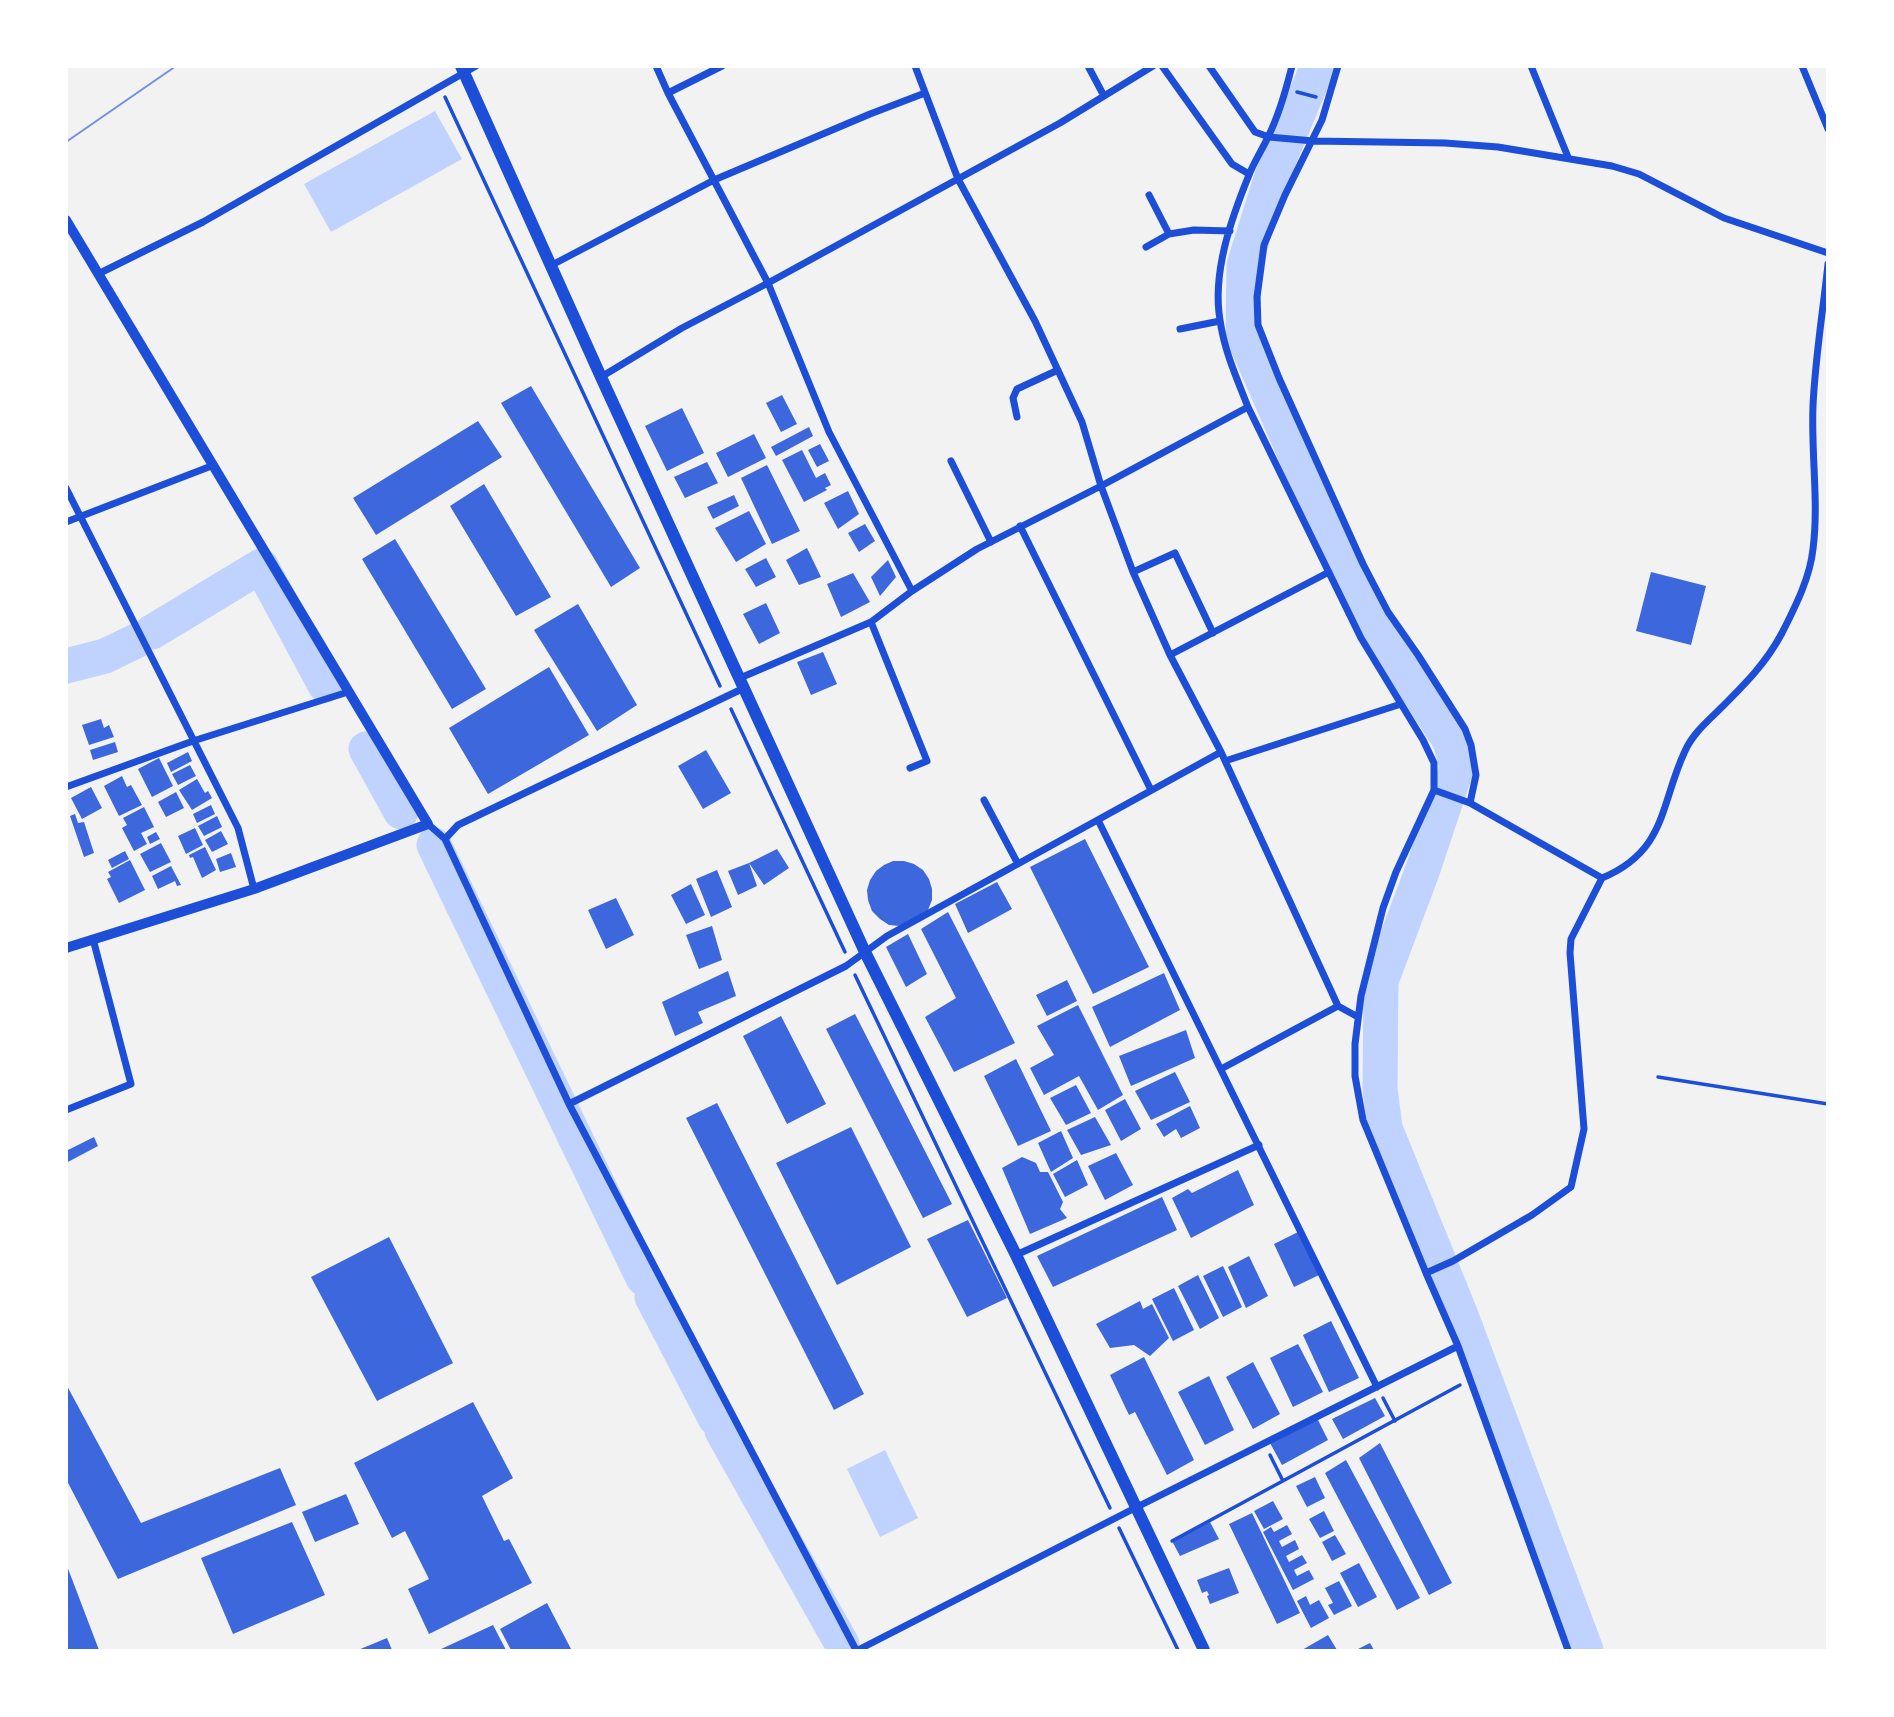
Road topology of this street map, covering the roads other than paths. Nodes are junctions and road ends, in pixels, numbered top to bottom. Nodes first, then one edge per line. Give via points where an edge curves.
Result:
1 (476, 66) edge
2 (656, 66) edge
3 (722, 66) edge
4 (915, 66) edge
5 (1088, 66) edge
6 (1153, 66) edge
7 (1162, 66) edge
8 (1209, 66) edge
9 (1292, 66) edge
10 (1338, 66) edge
11 (1531, 66) edge
12 (1802, 66) edge
13 (462, 70) edge
14 (668, 93) junction
15 (925, 93) junction
16 (1104, 96) junction
17 (1827, 128) edge
18 (1269, 136) junction
19 (1310, 141) junction
20 (1568, 157) junction
21 (1249, 174) junction
22 (958, 179) junction
23 (714, 180) junction
24 (1149, 195) dead end
25 (66, 220) edge
26 (1230, 231) junction
27 (1169, 234) junction
28 (1146, 247) dead end
29 (1828, 253) edge
30 (1828, 264) edge
31 (550, 266) junction
32 (98, 274) junction
33 (768, 283) junction
34 (1220, 321) junction
35 (1180, 329) dead end
36 (1058, 370) junction
37 (601, 377) junction
38 (1248, 407) junction
39 (1017, 416) dead end
40 (951, 461) dead end
41 (214, 465) junction
42 (1101, 486) junction
43 (66, 488) edge
44 (81, 516) junction
45 (66, 522) edge
46 (1020, 526) junction
47 (991, 542) junction
48 (1133, 572) junction
49 (1329, 572) junction
50 (912, 591) junction
51 (871, 622) junction
52 (1213, 633) junction
53 (1170, 654) junction
54 (742, 683) junction
55 (348, 692) junction
56 (1401, 704) junction
57 (193, 741) junction
58 (1221, 752) junction
59 (1225, 761) junction
60 (910, 768) dead end
61 (66, 787) edge
62 (1151, 790) junction
63 (1438, 791) junction
64 (984, 800) dead end
65 (1466, 802) junction
66 (1098, 820) junction
67 (428, 824) junction
68 (445, 839) junction
69 (1018, 864) junction
70 (1602, 878) junction
71 (254, 888) junction
72 (93, 939) junction
73 (66, 947) edge
74 (865, 952) junction
75 (1338, 1006) junction
76 (1357, 1017) junction
77 (1221, 1069) junction
78 (569, 1104) junction
79 (66, 1110) edge
80 (1259, 1145) junction
81 (1016, 1255) junction
82 (1428, 1272) junction
83 (1458, 1346) junction
84 (1377, 1387) junction
85 (1137, 1507) junction
86 (857, 1650) edge
87 (1204, 1650) edge
88 (1568, 1650) edge

1 - 13 street
2 - 14 street
3 - 14 street
4 - 15 street
5 - 16 street
6 - 16 street
7 - 21 street via 1232,164
8 - 18 street via 1255,132
9 - 18 street
10 - 19 street via 1322,120
11 - 20 street
12 - 17 street
13 - 31 main road
13 - 32 street via 441,88 203,222
14 - 23 street
15 - 22 street
15 - 23 street
16 - 22 street
18 - 19 street
18 - 21 street
19 - 20 street via 1445,143
19 - 65 street via 1264,245 1258,325 1363,565 1388,612 1465,729 1476,775
20 - 29 street via 1639,174 1724,218
21 - 26 street
22 - 33 street
22 - 36 street
23 - 31 street
23 - 33 street
24 - 27 street
25 - 32 street
26 - 27 street
26 - 34 street via 1217,288
27 - 28 street
30 - 70 street via 1813,407 1815,507 1806,581 1759,670 1685,750 1653,837 1621,870
31 - 37 main road
32 - 41 street
33 - 37 street
33 - 50 street via 828,432
34 - 35 street
34 - 38 street
36 - 39 street via 1017,389 1013,398
36 - 42 street via 1082,422
37 - 54 main road
38 - 42 street
38 - 49 street
40 - 47 street
41 - 44 street
41 - 55 street
42 - 46 street
42 - 48 street
43 - 44 street
44 - 45 street
44 - 57 street
46 - 47 street
46 - 62 street
47 - 50 street
48 - 52 street via 1175,553
48 - 53 street
49 - 52 street
49 - 56 street via 1361,638
50 - 51 street
51 - 54 street
51 - 60 street via 927,761
52 - 53 street
53 - 58 street
54 - 68 street via 725,697 458,825
54 - 74 main road
55 - 57 street
55 - 67 street
56 - 59 street
56 - 63 street via 1434,763
57 - 61 street
57 - 71 street via 238,828
58 - 59 street
58 - 62 street
59 - 75 street
62 - 66 street
63 - 65 street
63 - 76 street via 1396,872 1383,908
64 - 69 street
65 - 70 street
66 - 69 street
66 - 77 street
67 - 68 street
67 - 71 street
68 - 78 street
69 - 74 street
70 - 82 street via 1572,939 1570,953 1584,1129 1571,1187 1532,1215
71 - 72 street
72 - 73 street
72 - 79 street via 131,1084
74 - 78 street
74 - 81 main road
75 - 76 street
75 - 77 street
76 - 82 street via 1355,1076 1363,1120
77 - 80 street
78 - 86 street
80 - 81 street
80 - 84 street
81 - 85 main road
82 - 83 street
83 - 84 street
83 - 88 street
84 - 85 street
85 - 86 street
85 - 87 main road

